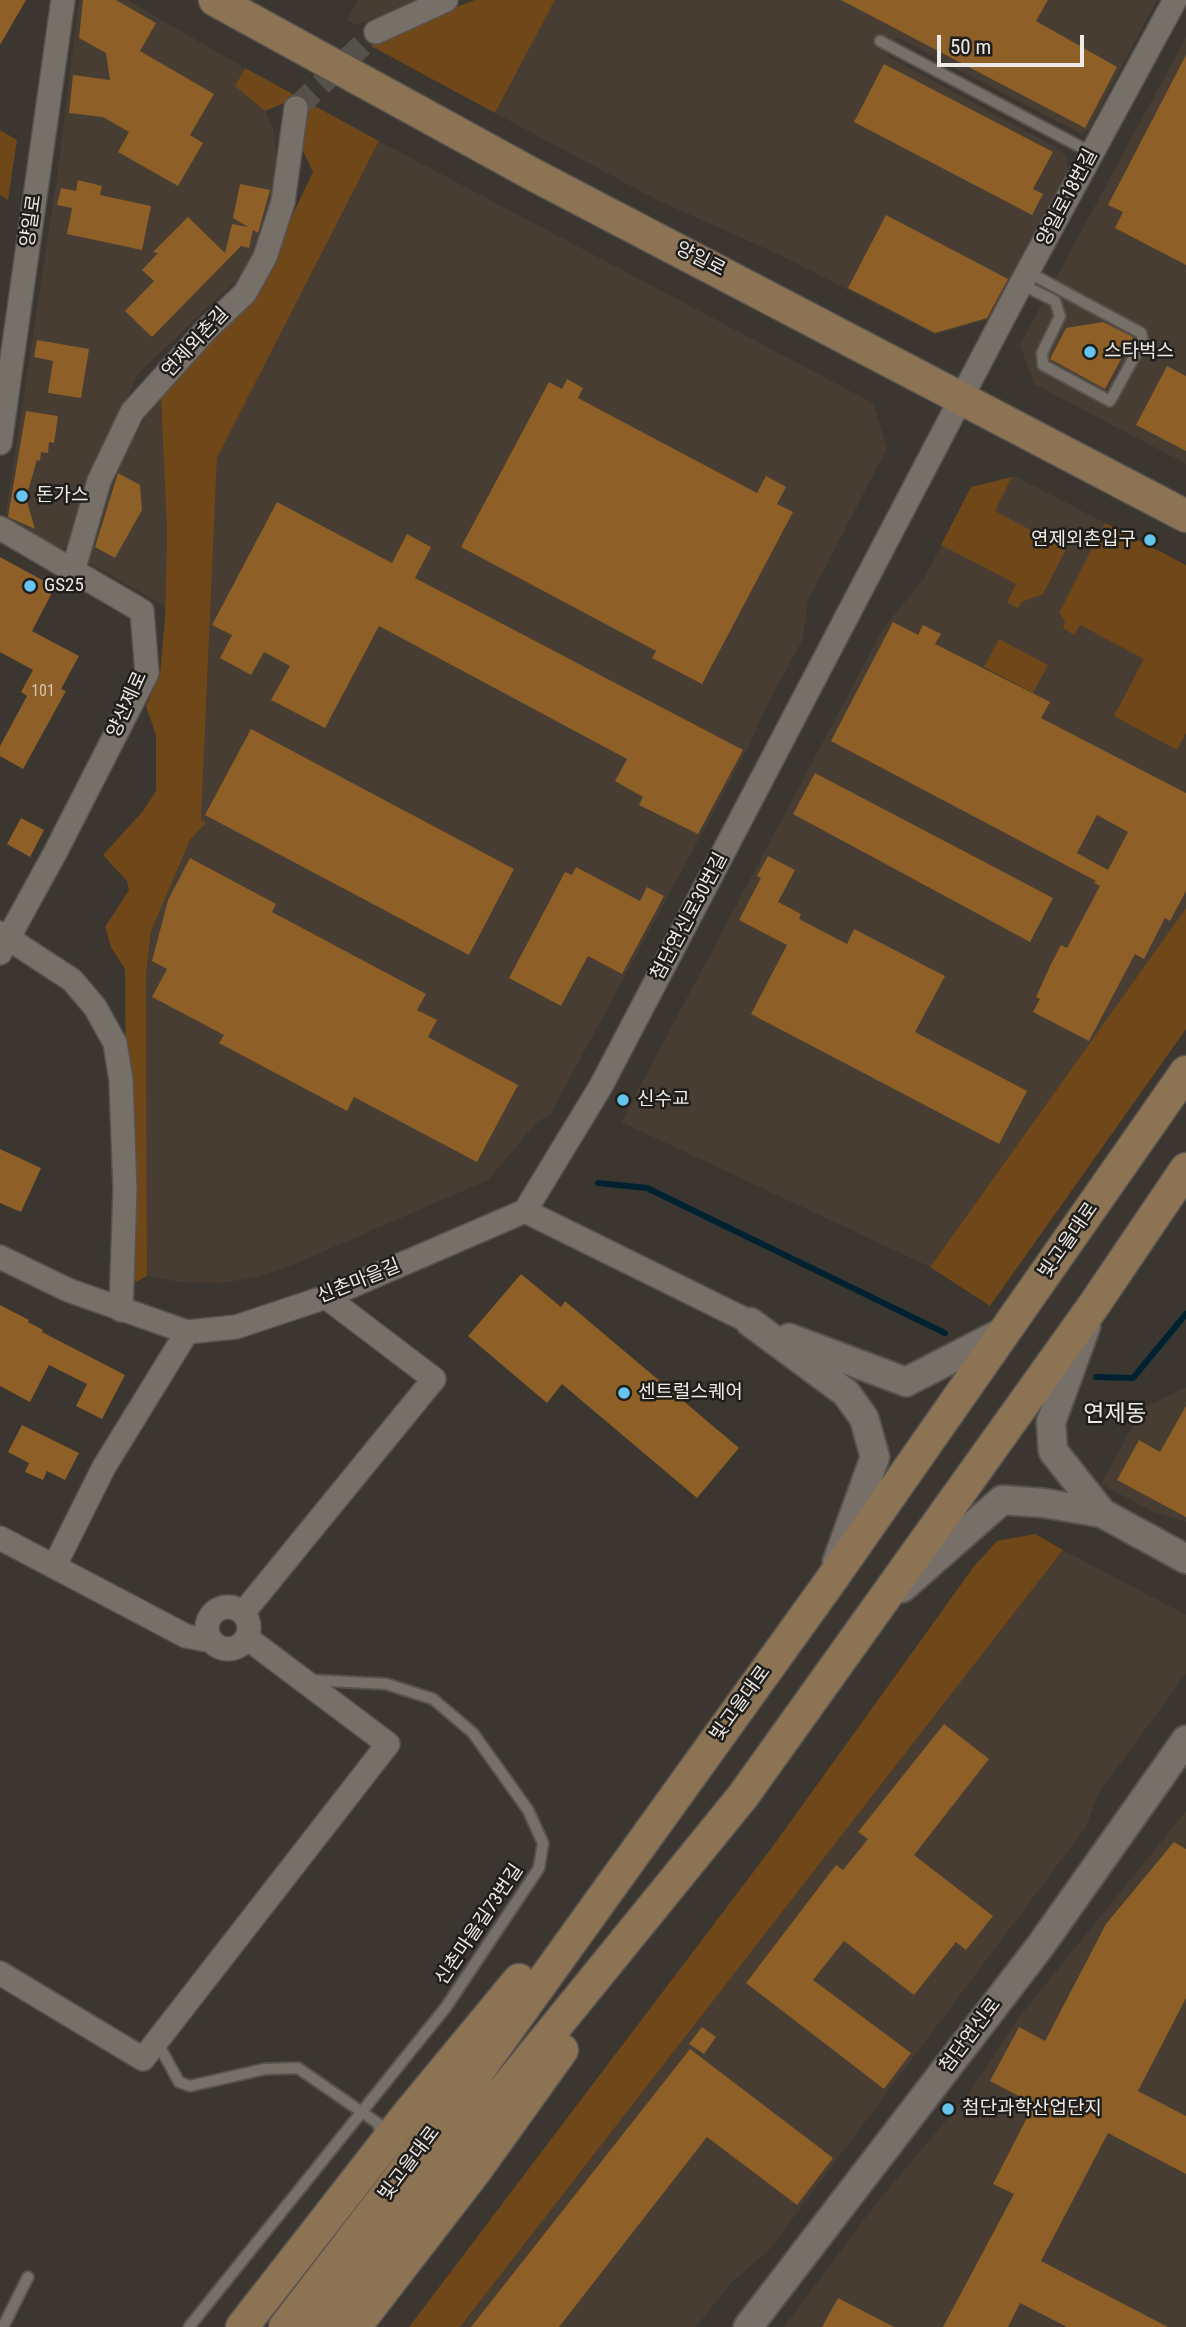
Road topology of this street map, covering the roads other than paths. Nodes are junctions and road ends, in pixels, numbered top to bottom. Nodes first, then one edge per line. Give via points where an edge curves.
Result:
1 (63, 0) edge
2 (215, 0) edge
3 (446, 0) edge
4 (1175, 0) edge
5 (376, 32) tunnel mouth
6 (880, 41) dead end
7 (296, 108) tunnel mouth
8 (1092, 153) junction
9 (1025, 278) junction
10 (963, 397) junction
11 (0, 443) edge
12 (1186, 516) edge
13 (0, 528) edge
14 (73, 570) junction
15 (3, 941) edge
16 (1186, 1072) edge
17 (1186, 1169) edge
18 (525, 1212) junction
19 (0, 1257) edge
20 (326, 1297) junction
21 (1094, 1305) junction
22 (121, 1310) junction
23 (750, 1322) junction
24 (1008, 1330) junction
25 (187, 1332) junction
26 (1102, 1513) junction
27 (0, 1538) edge
28 (1186, 1559) edge
29 (55, 1565) junction
30 (829, 1583) junction
31 (876, 1612) junction
32 (243, 1613) junction
33 (247, 1638) junction
34 (212, 1641) junction
35 (300, 1680) junction
36 (1186, 1740) edge
37 (698, 1763) junction
38 (743, 1796) junction
39 (0, 1973) edge
40 (157, 2042) junction
41 (364, 2112) junction
42 (381, 2149) junction
43 (28, 2277) dead end
44 (2, 2327) edge
45 (190, 2327) edge
46 (242, 2327) edge
47 (285, 2327) edge
48 (320, 2327) edge
49 (355, 2327) edge
50 (748, 2327) edge

1 - 11 street, 양일로
2 - 10 main road, 양일로 via 534,174
3 - 5 street
4 - 8 street, 양일로18번길
6 - 8 lane
7 - 14 street, 연제외촌길 via 283,202 265,257 244,293 132,412 99,481
8 - 9 street, 양일로18번길
9 - 9 lane via 1055,301 1060,316 1042,353 1043,365 1110,401 1143,341 1141,333
9 - 10 street, 양일로18번길
10 - 12 main road, 양일로
10 - 18 street, 첨단연신로30번길 via 601,1086
13 - 14 street, 양산제로
14 - 15 street, 양산제로 via 142,611 147,673 66,834
15 - 22 street via 72,979 115,1043 125,1190
16 - 24 main road, 빛고을대로
17 - 21 main road, 빛고을대로
18 - 20 street, 신촌마을길
18 - 23 street
19 - 22 street, 신촌마을길
20 - 25 street, 신촌마을길 via 236,1327
20 - 32 street via 434,1379
21 - 26 street via 1051,1422 1053,1451
21 - 31 main road, 빛고을대로
22 - 25 street, 신촌마을길
23 - 24 street via 906,1382
23 - 30 street via 846,1393 864,1418 875,1457
24 - 30 main road, 빛고을대로
25 - 29 street via 104,1467
26 - 28 street
26 - 31 street via 1002,1500
27 - 29 street
29 - 34 street via 186,1636
30 - 37 main road, 빛고을대로
31 - 38 main road, 빛고을대로
32 - 33 street via 249,1625
32 - 34 street via 230,1607 217,1610 207,1628
33 - 34 street via 230,1649
33 - 35 street
35 - 40 street via 388,1744
35 - 41 lane, 신촌마을길73번길 via 386,1684 433,1699 473,1733 528,1810 543,1843 538,1868 446,2007
36 - 50 street, 첨단연신로 via 1041,1945
37 - 42 main road
37 - 47 main road, 빛고을대로 via 430,2138
38 - 48 main road, 빛고을대로 via 453,2153
38 - 49 main road via 476,2170
39 - 40 street via 144,2059
40 - 41 lane via 179,2082 190,2086 265,2069 298,2068
41 - 42 lane via 379,2124
41 - 45 lane, 신촌마을길73번길
42 - 46 main road
43 - 44 lane

